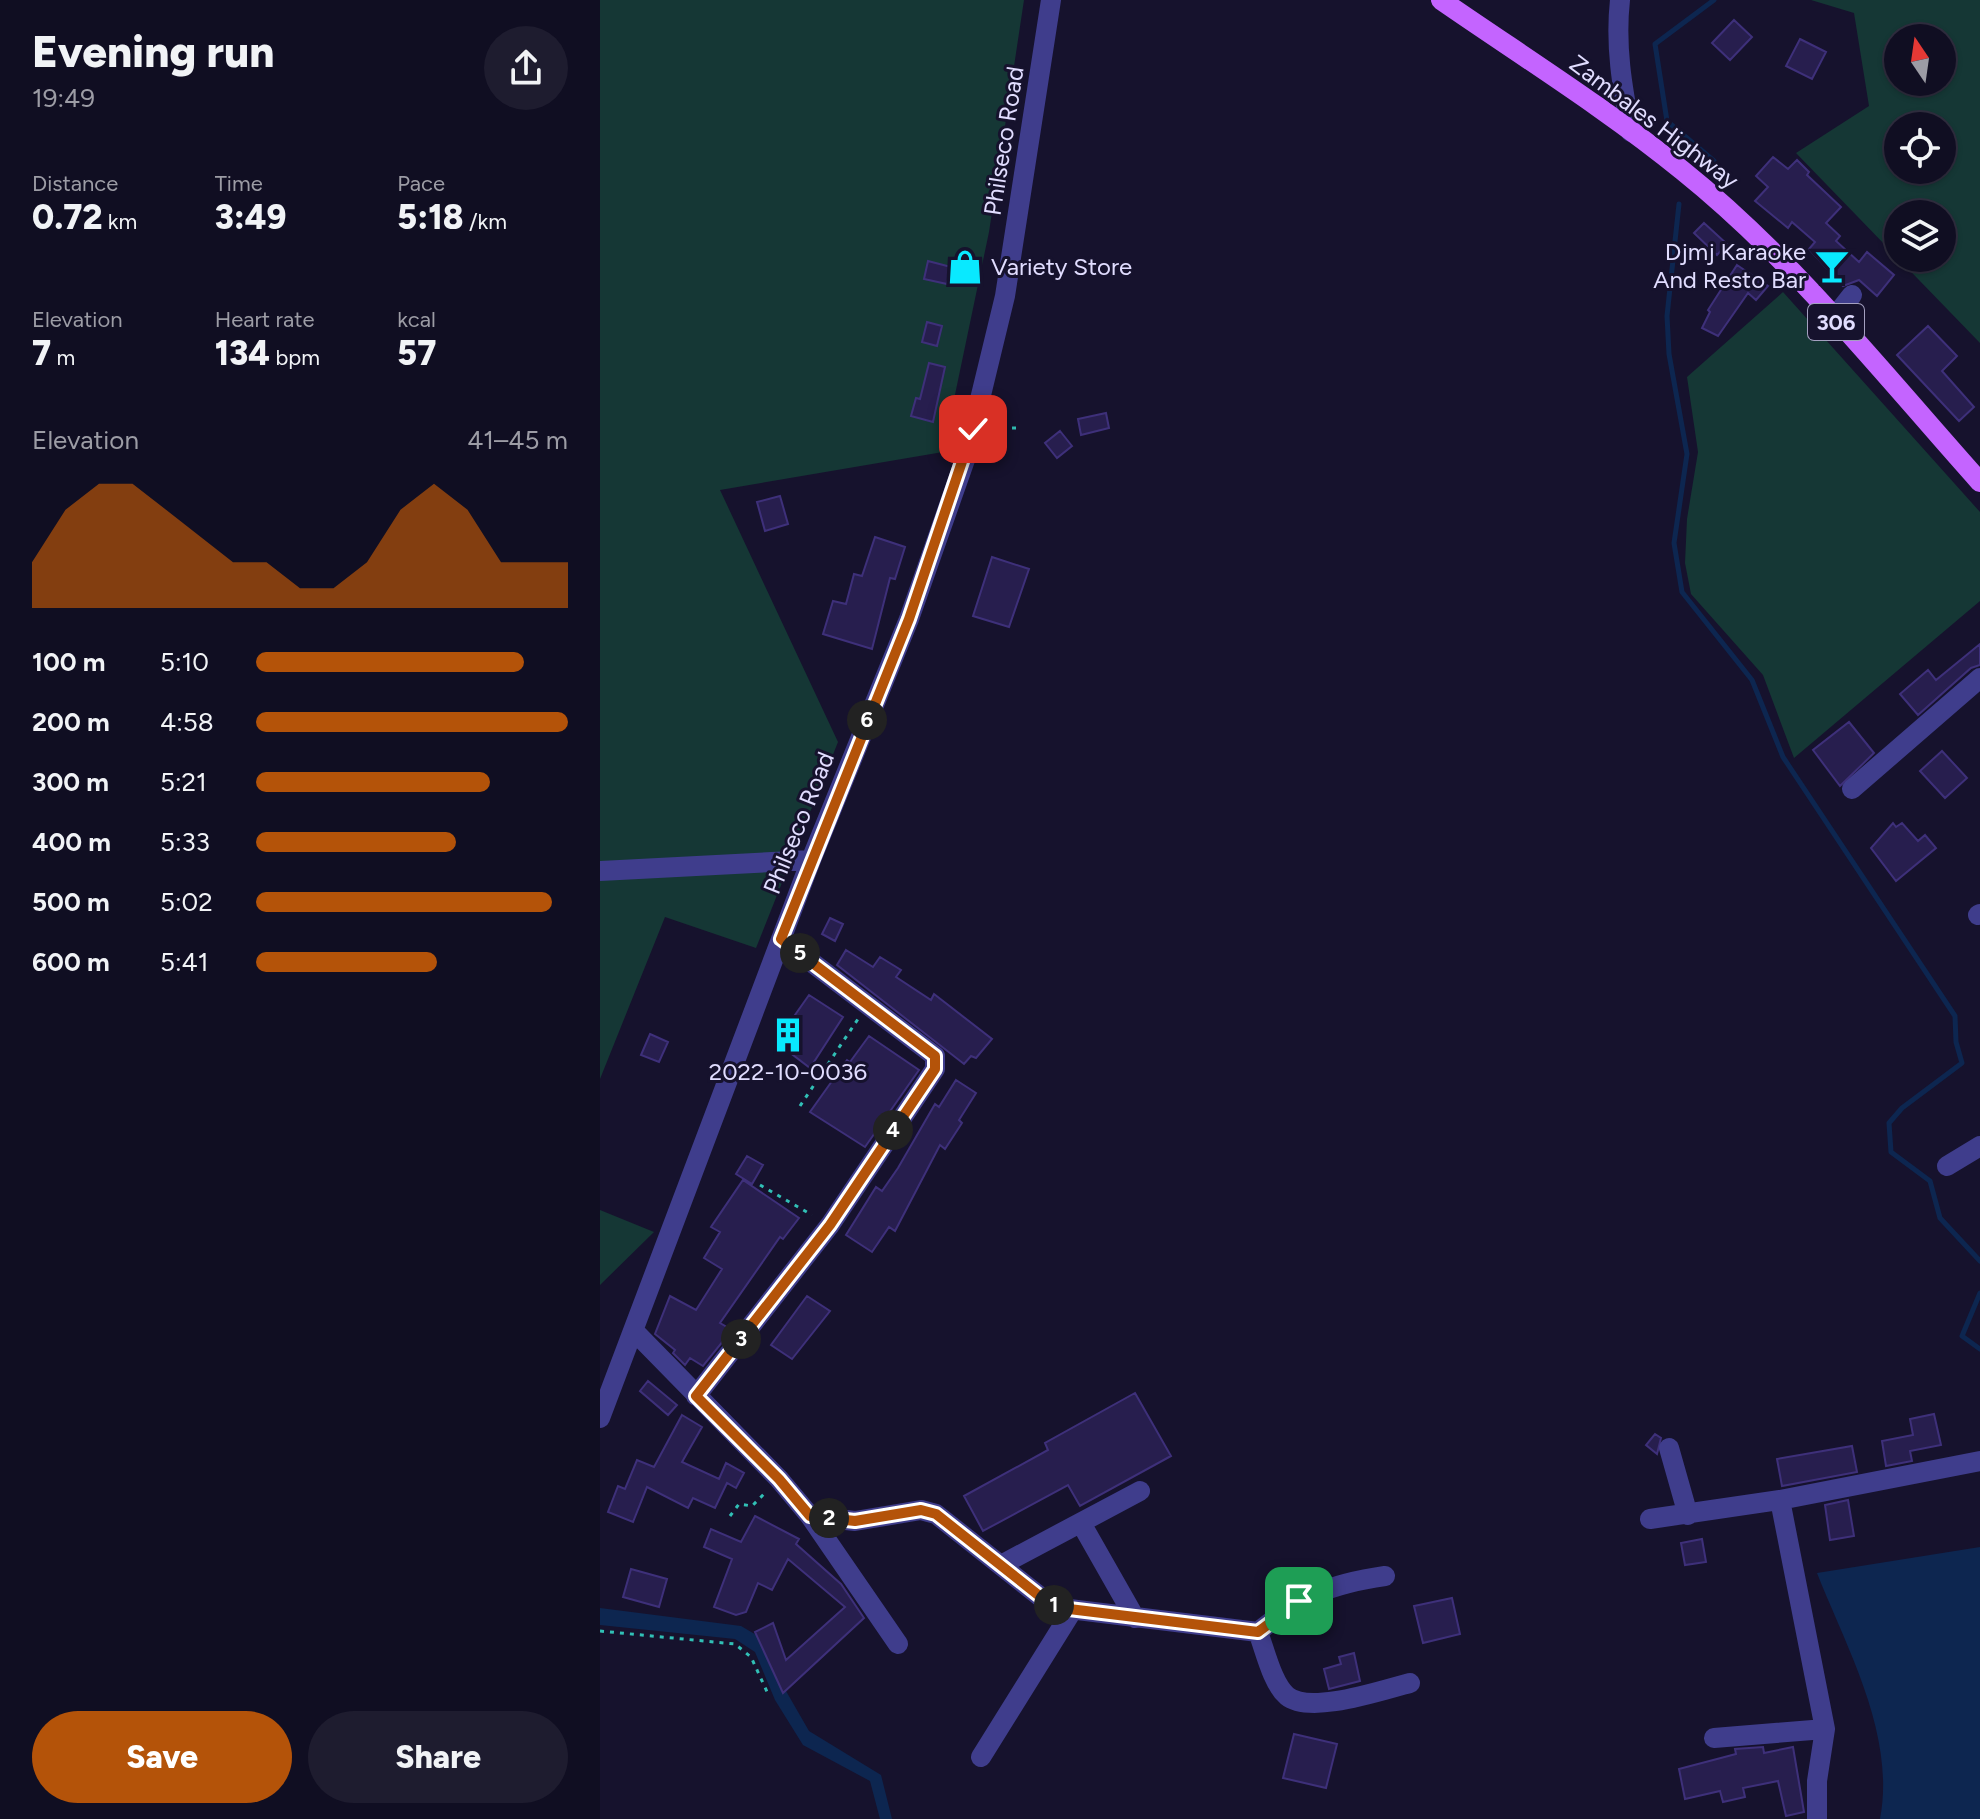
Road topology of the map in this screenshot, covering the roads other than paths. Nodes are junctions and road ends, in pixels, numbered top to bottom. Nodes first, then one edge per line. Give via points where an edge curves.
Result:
1 (1051, 0) edge
2 (1441, 0) edge
3 (1620, 0) edge
4 (1631, 132) junction
5 (1852, 295) dead end
6 (1833, 319) junction
7 (1980, 482) edge
8 (1980, 678) edge
9 (1852, 789) dead end
10 (811, 860) junction
11 (600, 871) edge
12 (781, 939) junction
13 (1980, 1146) edge
14 (1947, 1166) dead end
15 (634, 1331) junction
16 (696, 1396) junction
17 (600, 1418) edge
18 (1669, 1448) dead end
19 (1980, 1461) edge
20 (1140, 1491) dead end
21 (1780, 1500) junction
22 (1688, 1515) junction
23 (810, 1516) junction
24 (1650, 1519) dead end
25 (1081, 1523) junction
26 (1001, 1565) junction
27 (1385, 1576) dead end
28 (1072, 1611) junction
29 (1135, 1618) junction
30 (1258, 1632) junction
31 (898, 1644) dead end
32 (1410, 1683) dead end
33 (1825, 1729) junction
34 (1714, 1738) dead end
35 (981, 1757) dead end
36 (1817, 1819) edge

1 - 10 street, Philseco Road via 1005,296 973,429 909,619
2 - 4 main road, Zambales Highway / 306
3 - 4 street via 1620,69
4 - 6 main road, Zambales Highway / 306 via 1684,171 1753,234
5 - 6 street
6 - 7 main road, Zambales Highway / 306
8 - 9 street
10 - 11 street
10 - 12 street, Philseco Road
12 - 15 street, Philseco Road
12 - 16 street via 935,1056 935,1069 830,1225
13 - 14 street
15 - 16 street
15 - 17 street, Philseco Road
16 - 23 street
18 - 22 street
19 - 21 street
20 - 25 street
21 - 22 street
21 - 33 street
22 - 24 street
23 - 26 street via 868,1521 921,1510 936,1514
23 - 31 street
25 - 26 street
25 - 29 street
26 - 28 street via 1042,1598
27 - 30 street via 1318,1591 1286,1608
28 - 29 street
28 - 35 street
29 - 30 street
30 - 32 street via 1280,1686 1299,1701 1315,1705
33 - 34 street
33 - 36 street

